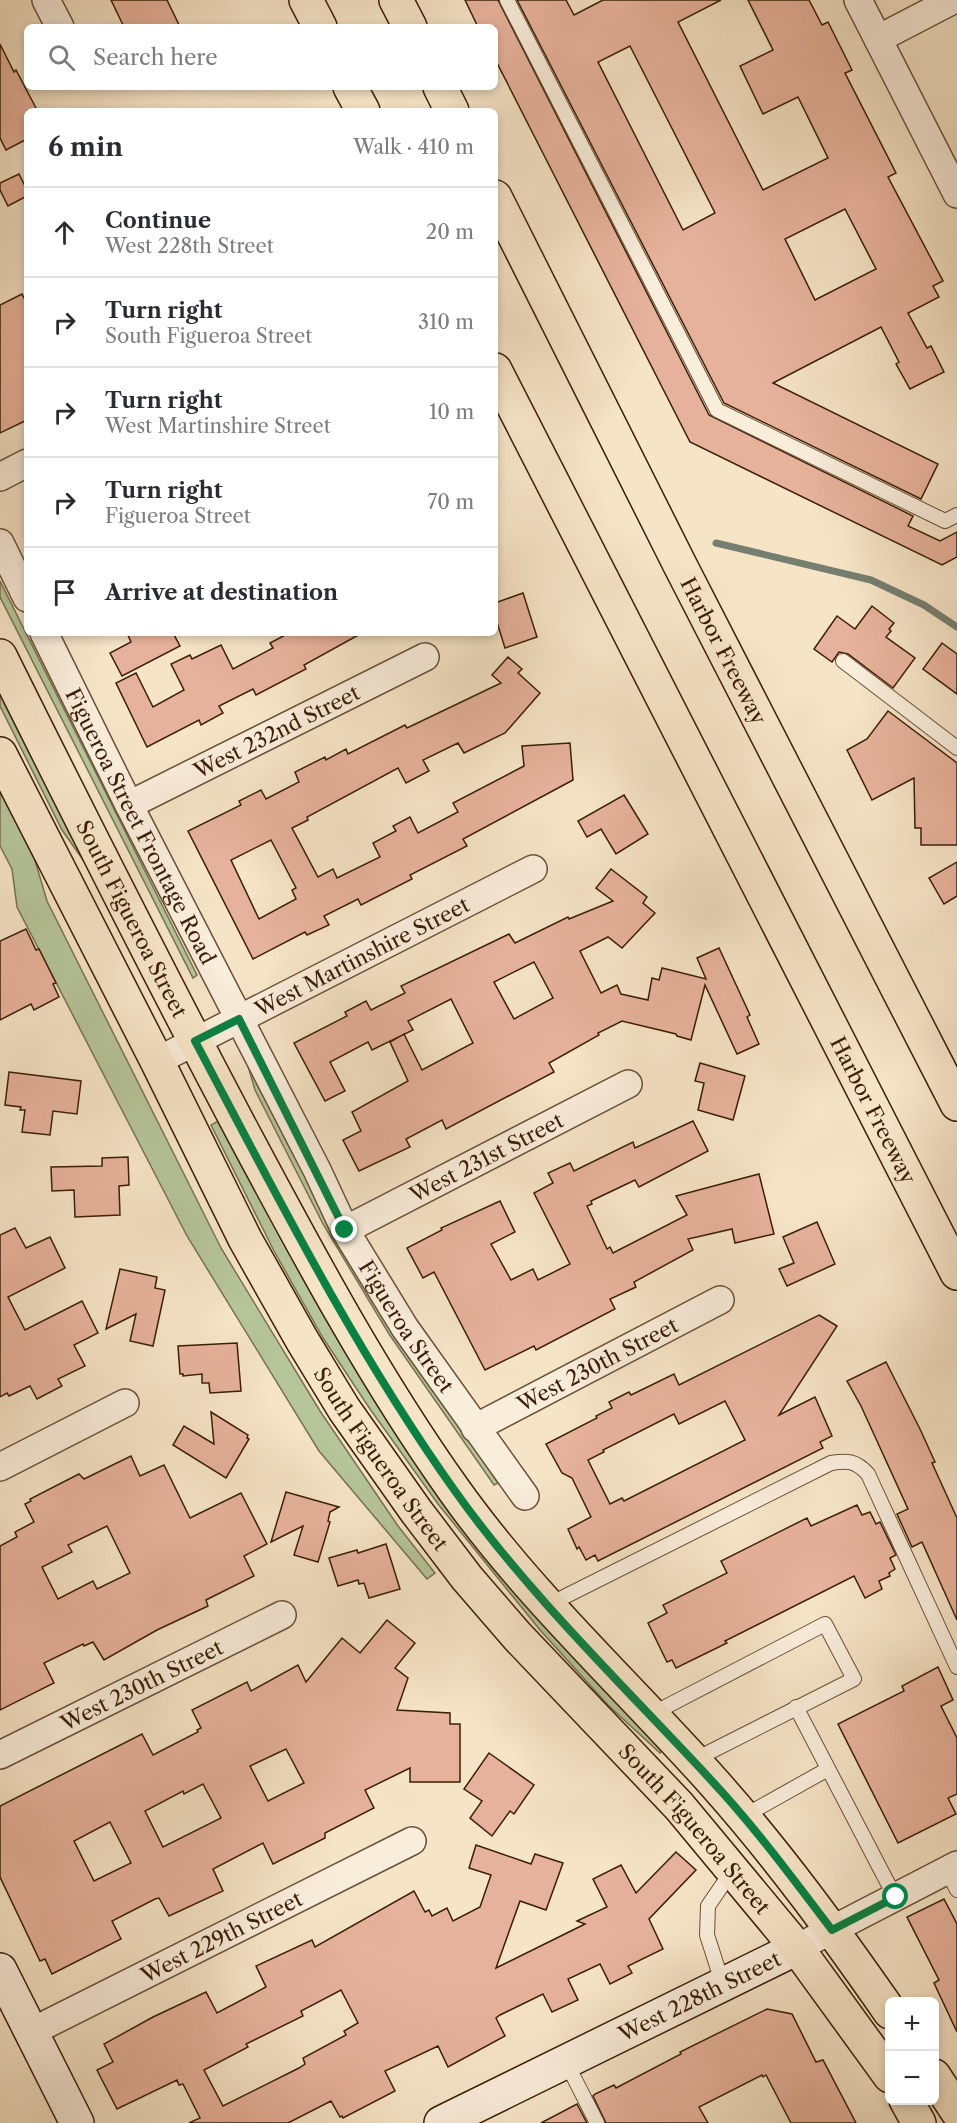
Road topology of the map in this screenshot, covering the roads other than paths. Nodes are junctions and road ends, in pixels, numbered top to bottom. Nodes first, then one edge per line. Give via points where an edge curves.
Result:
1 (46, 0) edge
2 (306, 0) edge
3 (396, 0) edge
4 (507, 0) edge
5 (858, 0) edge
6 (953, 0) edge
7 (58, 24) edge
8 (318, 24) edge
9 (408, 24) edge
10 (878, 39) junction
11 (352, 90) edge
12 (442, 90) edge
13 (361, 108) edge
14 (450, 108) edge
15 (957, 194) edge
16 (498, 202) edge
17 (498, 376) edge
18 (24, 465) edge
19 (0, 477) edge
20 (957, 516) edge
21 (0, 543) edge
22 (24, 592) edge
23 (45, 636) edge
24 (0, 656) edge
25 (425, 657) dead end
26 (843, 661) dead end
27 (957, 748) edge
28 (0, 754) edge
29 (129, 805) junction
30 (533, 869) dead end
31 (239, 1019) junction
32 (195, 1041) junction
33 (157, 1061) junction
34 (628, 1084) dead end
35 (957, 1104) edge
36 (345, 1230) junction
37 (957, 1273) edge
38 (720, 1300) dead end
39 (125, 1403) dead end
40 (475, 1428) junction
41 (0, 1467) edge
42 (525, 1496) dead end
43 (548, 1605) junction
44 (282, 1615) dead end
45 (957, 1667) edge
46 (796, 1707) junction
47 (650, 1715) junction
48 (0, 1755) edge
49 (693, 1760) junction
50 (828, 1769) junction
51 (743, 1816) junction
52 (412, 1841) dead end
53 (732, 1871) junction
54 (954, 1875) edge
55 (896, 1897) junction
56 (832, 1930) junction
57 (797, 1948) junction
58 (0, 1970) edge
59 (723, 1985) junction
60 (885, 2005) edge
61 (31, 2032) junction
62 (566, 2062) junction
63 (885, 2069) edge
64 (939, 2084) edge
65 (909, 2105) edge
66 (957, 2111) edge
67 (77, 2123) edge
68 (441, 2123) edge
69 (597, 2123) edge
70 (919, 2123) edge

1 - 7 street
2 - 8 main road
3 - 9 main road
4 - 20 lane via 717,410 945,522
5 - 10 street
6 - 10 street
10 - 15 street
11 - 13 main road
12 - 14 main road
16 - 35 main road, Harbor Freeway
17 - 37 main road, Harbor Freeway
18 - 19 street
21 - 22 street
23 - 29 street, Figueroa Street Frontage Road
24 - 32 main road, South Figueroa Street
25 - 29 street, West 232nd Street
26 - 27 lane
28 - 33 main road, South Figueroa Street
29 - 31 street, Figueroa Street Frontage Road
30 - 31 street, West Martinshire Street
31 - 32 street, West Martinshire Street
31 - 36 street, Figueroa Street
32 - 33 street, West Martinshire Street
32 - 43 main road, South Figueroa Street via 344,1319 395,1402 455,1492
33 - 53 main road, South Figueroa Street via 245,1239 297,1330 344,1409 416,1511 518,1637 679,1806
34 - 36 street, West 231st Street
36 - 40 street, Figueroa Street via 405,1328
38 - 40 street, West 230th Street
39 - 41 street
40 - 42 street, Figueroa Street
43 - 45 lane via 831,1463 848,1460 868,1474
43 - 47 main road, South Figueroa Street
44 - 48 street, West 230th Street
46 - 47 lane via 854,1679 825,1624
46 - 49 lane
46 - 50 lane
47 - 49 main road, South Figueroa Street
49 - 51 main road, South Figueroa Street
50 - 51 lane
50 - 55 lane
51 - 56 main road, South Figueroa Street
52 - 61 street, West 229th Street
53 - 57 main road, South Figueroa Street
53 - 59 lane via 708,1906 707,1935
54 - 55 street, West 228th Street
55 - 56 street, West 228th Street
56 - 57 street, West 228th Street
56 - 60 main road, South Figueroa Street
57 - 59 street, West 228th Street
57 - 63 main road, South Figueroa Street
58 - 61 street
59 - 62 street, West 228th Street
61 - 67 street
62 - 68 street, West 228th Street
62 - 69 lane
64 - 66 main road
65 - 70 main road

